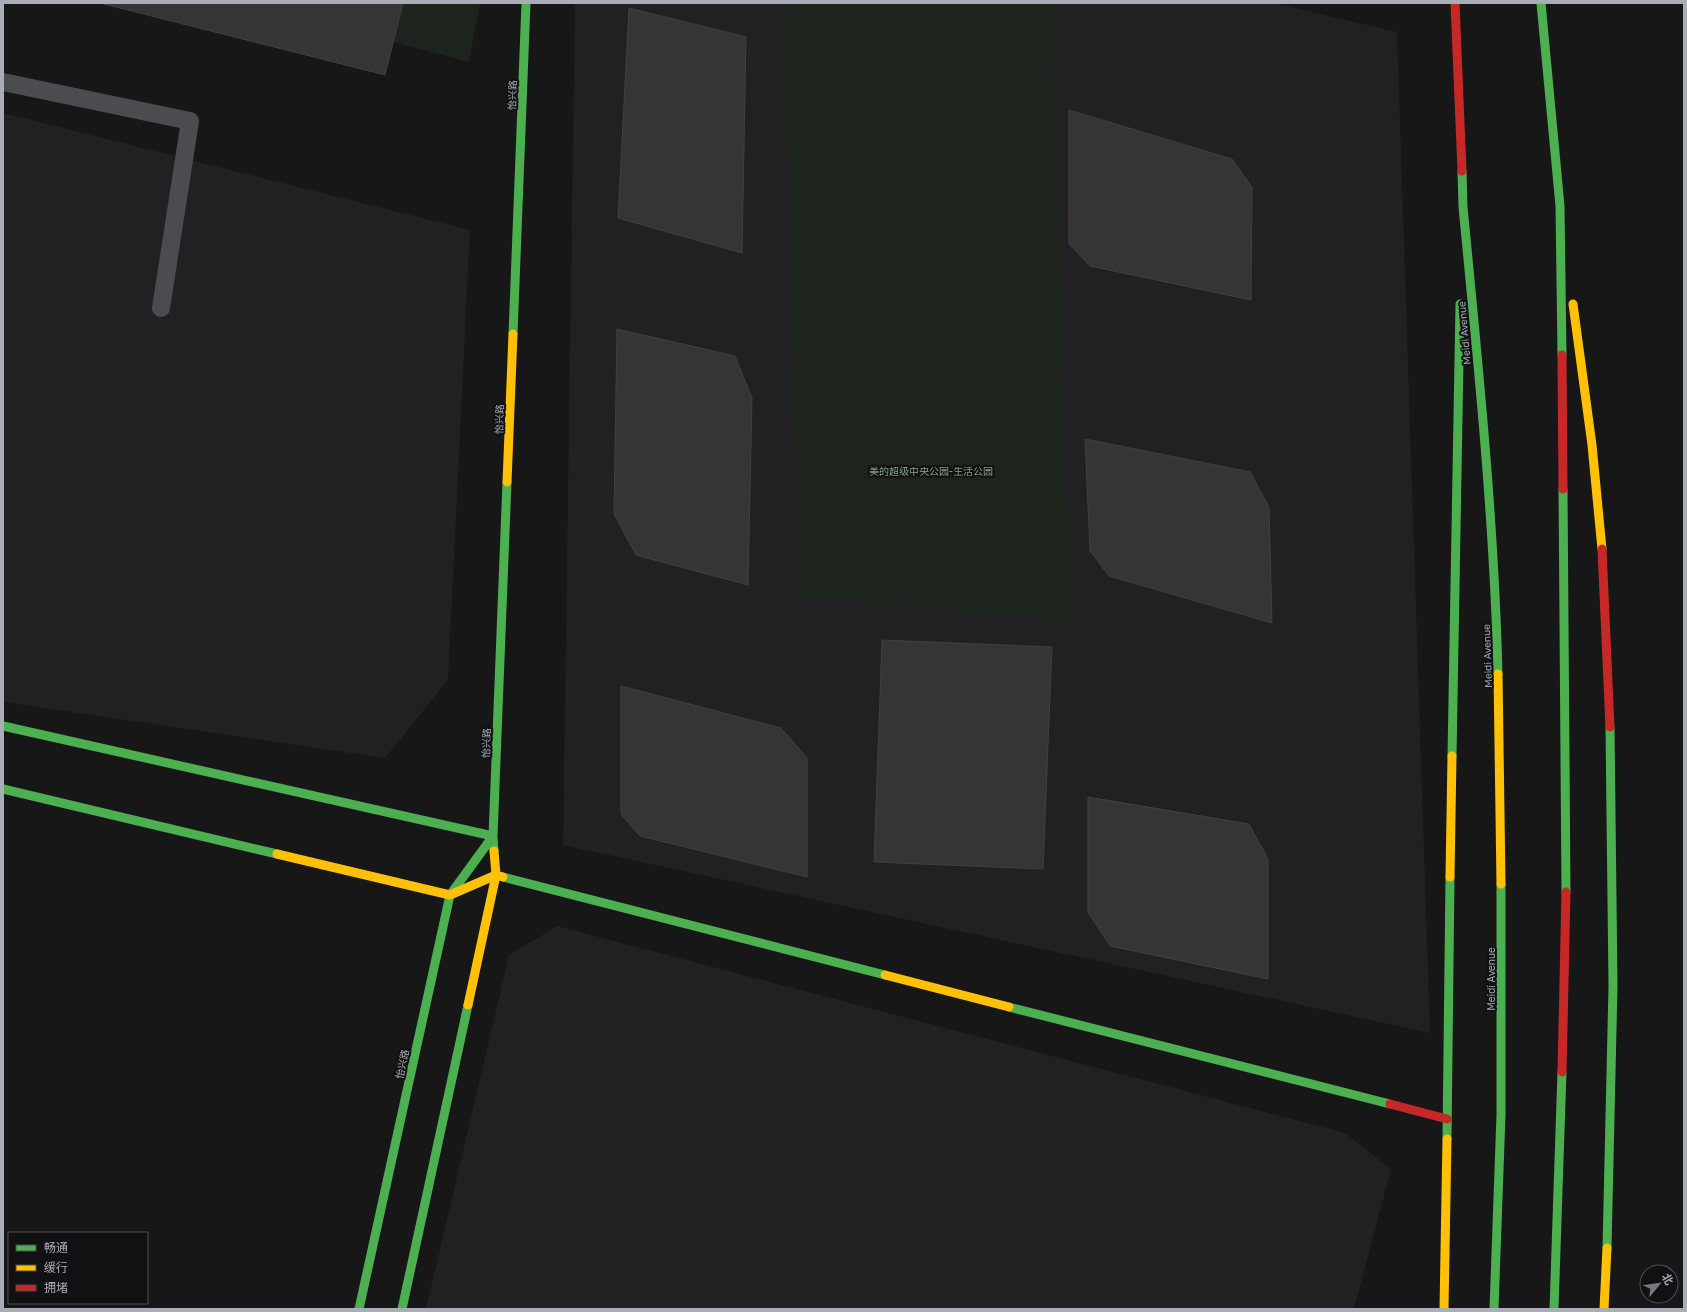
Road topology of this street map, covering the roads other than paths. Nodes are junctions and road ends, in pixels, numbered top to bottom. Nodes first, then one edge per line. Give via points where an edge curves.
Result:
1 (526, 3) edge
2 (1455, 3) edge
3 (1541, 3) edge
4 (3, 82) edge
5 (1560, 206) junction
6 (1463, 207) junction
7 (161, 308) dead end
8 (3, 726) edge
9 (3, 789) edge
10 (493, 836) junction
11 (496, 875) junction
12 (450, 895) junction
13 (1447, 1119) junction
14 (359, 1309) edge
15 (402, 1309) edge
16 (1444, 1309) edge
17 (1494, 1309) edge
18 (1554, 1309) edge
19 (1604, 1309) edge

1 - 10 main road, 怡兴路
2 - 6 main road, Meidi Avenue
3 - 5 main road
4 - 7 lane via 190,121
5 - 18 main road via 1566,933
5 - 19 main road via 1594,465 1606,612 1613,869 1609,1210
6 - 13 main road via 1453,570
6 - 17 main road, Meidi Avenue via 1496,586 1502,828 1502,1012
8 - 10 main road
9 - 12 main road
10 - 11 main road, 怡兴路
10 - 12 main road, 怡兴路
11 - 12 main road
11 - 13 main road
11 - 15 main road, 怡兴路
12 - 14 main road, 怡兴路
13 - 16 main road

